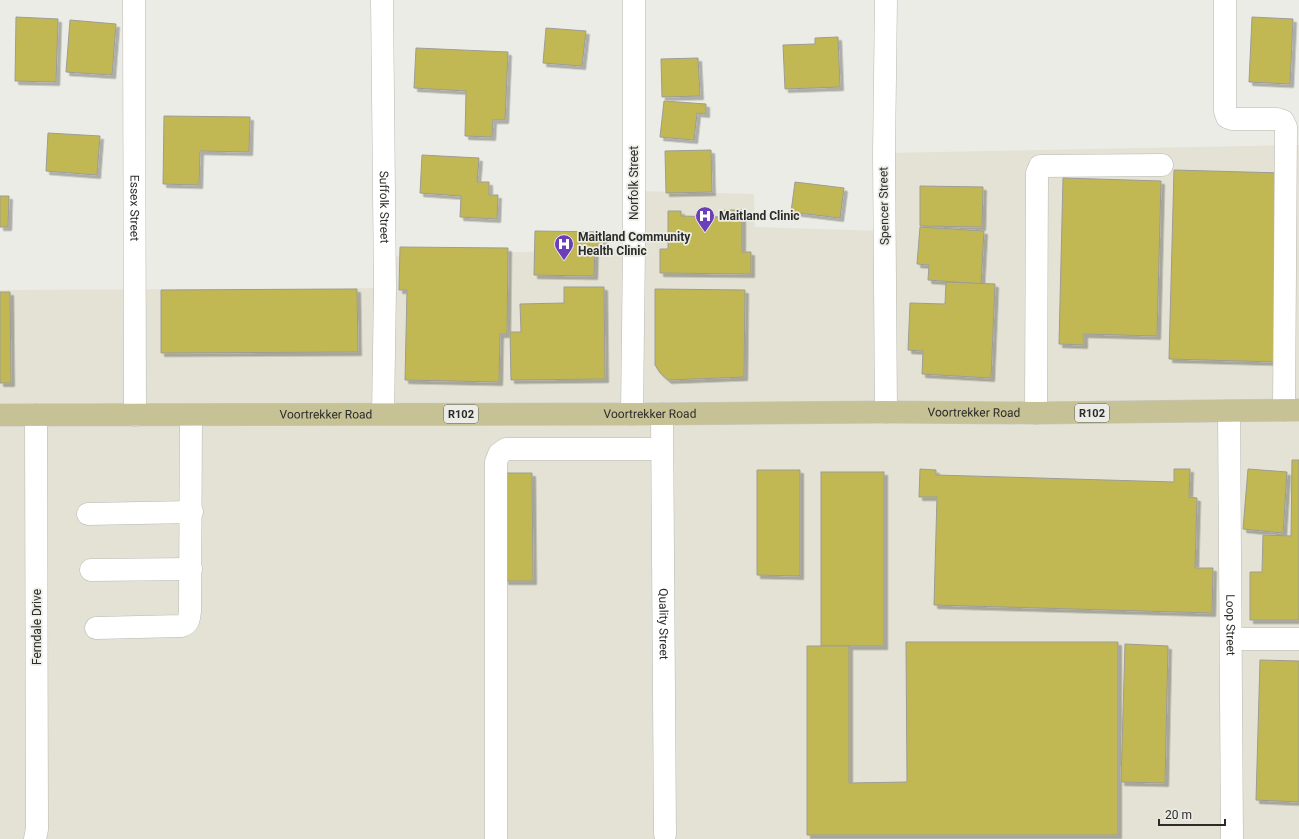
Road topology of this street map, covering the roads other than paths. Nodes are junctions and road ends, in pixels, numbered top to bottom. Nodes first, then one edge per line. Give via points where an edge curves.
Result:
1 (134, 0) edge
2 (382, 0) edge
3 (634, 0) edge
4 (886, 0) edge
5 (1225, 0) edge
6 (1162, 165) dead end
7 (1291, 410) edge
8 (1229, 411) junction
9 (886, 412) junction
10 (1036, 413) junction
11 (0, 414) edge
12 (383, 414) junction
13 (632, 414) junction
14 (662, 414) junction
15 (36, 415) junction
16 (134, 415) junction
17 (191, 415) junction
18 (662, 449) junction
19 (192, 512) junction
20 (88, 514) dead end
21 (191, 569) junction
22 (91, 570) dead end
23 (96, 628) dead end
24 (1231, 639) junction
25 (1299, 639) edge
26 (665, 834) dead end
27 (35, 839) edge
28 (496, 839) edge
29 (1232, 839) edge

1 - 16 street, Essex Street
2 - 12 street, Suffolk Street via 385,288
3 - 13 street, Norfolk Street
4 - 9 street, Spencer Street
5 - 7 street via 1227,116 1232,120 1277,119 1283,121 1286,126
6 - 10 street via 1040,166 1037,173
7 - 8 main road, Voortrekker Road / R102
8 - 10 main road, Voortrekker Road / R102
8 - 24 street, Loop Street
9 - 10 main road, Voortrekker Road / R102
9 - 14 main road, Voortrekker Road / R102
11 - 15 main road, Voortrekker Road / R102
12 - 13 main road, Voortrekker Road / R102
12 - 17 main road, Voortrekker Road / R102
13 - 14 main road, Voortrekker Road / R102
14 - 18 street, Quality Street
15 - 16 main road, Voortrekker Road / R102
15 - 27 street, Ferndale Drive
16 - 17 main road, Voortrekker Road / R102
17 - 19 street
18 - 26 street, Quality Street
18 - 28 street via 506,449 499,454 496,462
19 - 20 street
19 - 21 street
21 - 22 street
21 - 23 street via 190,611 185,625
24 - 25 street
24 - 29 street, Loop Street

